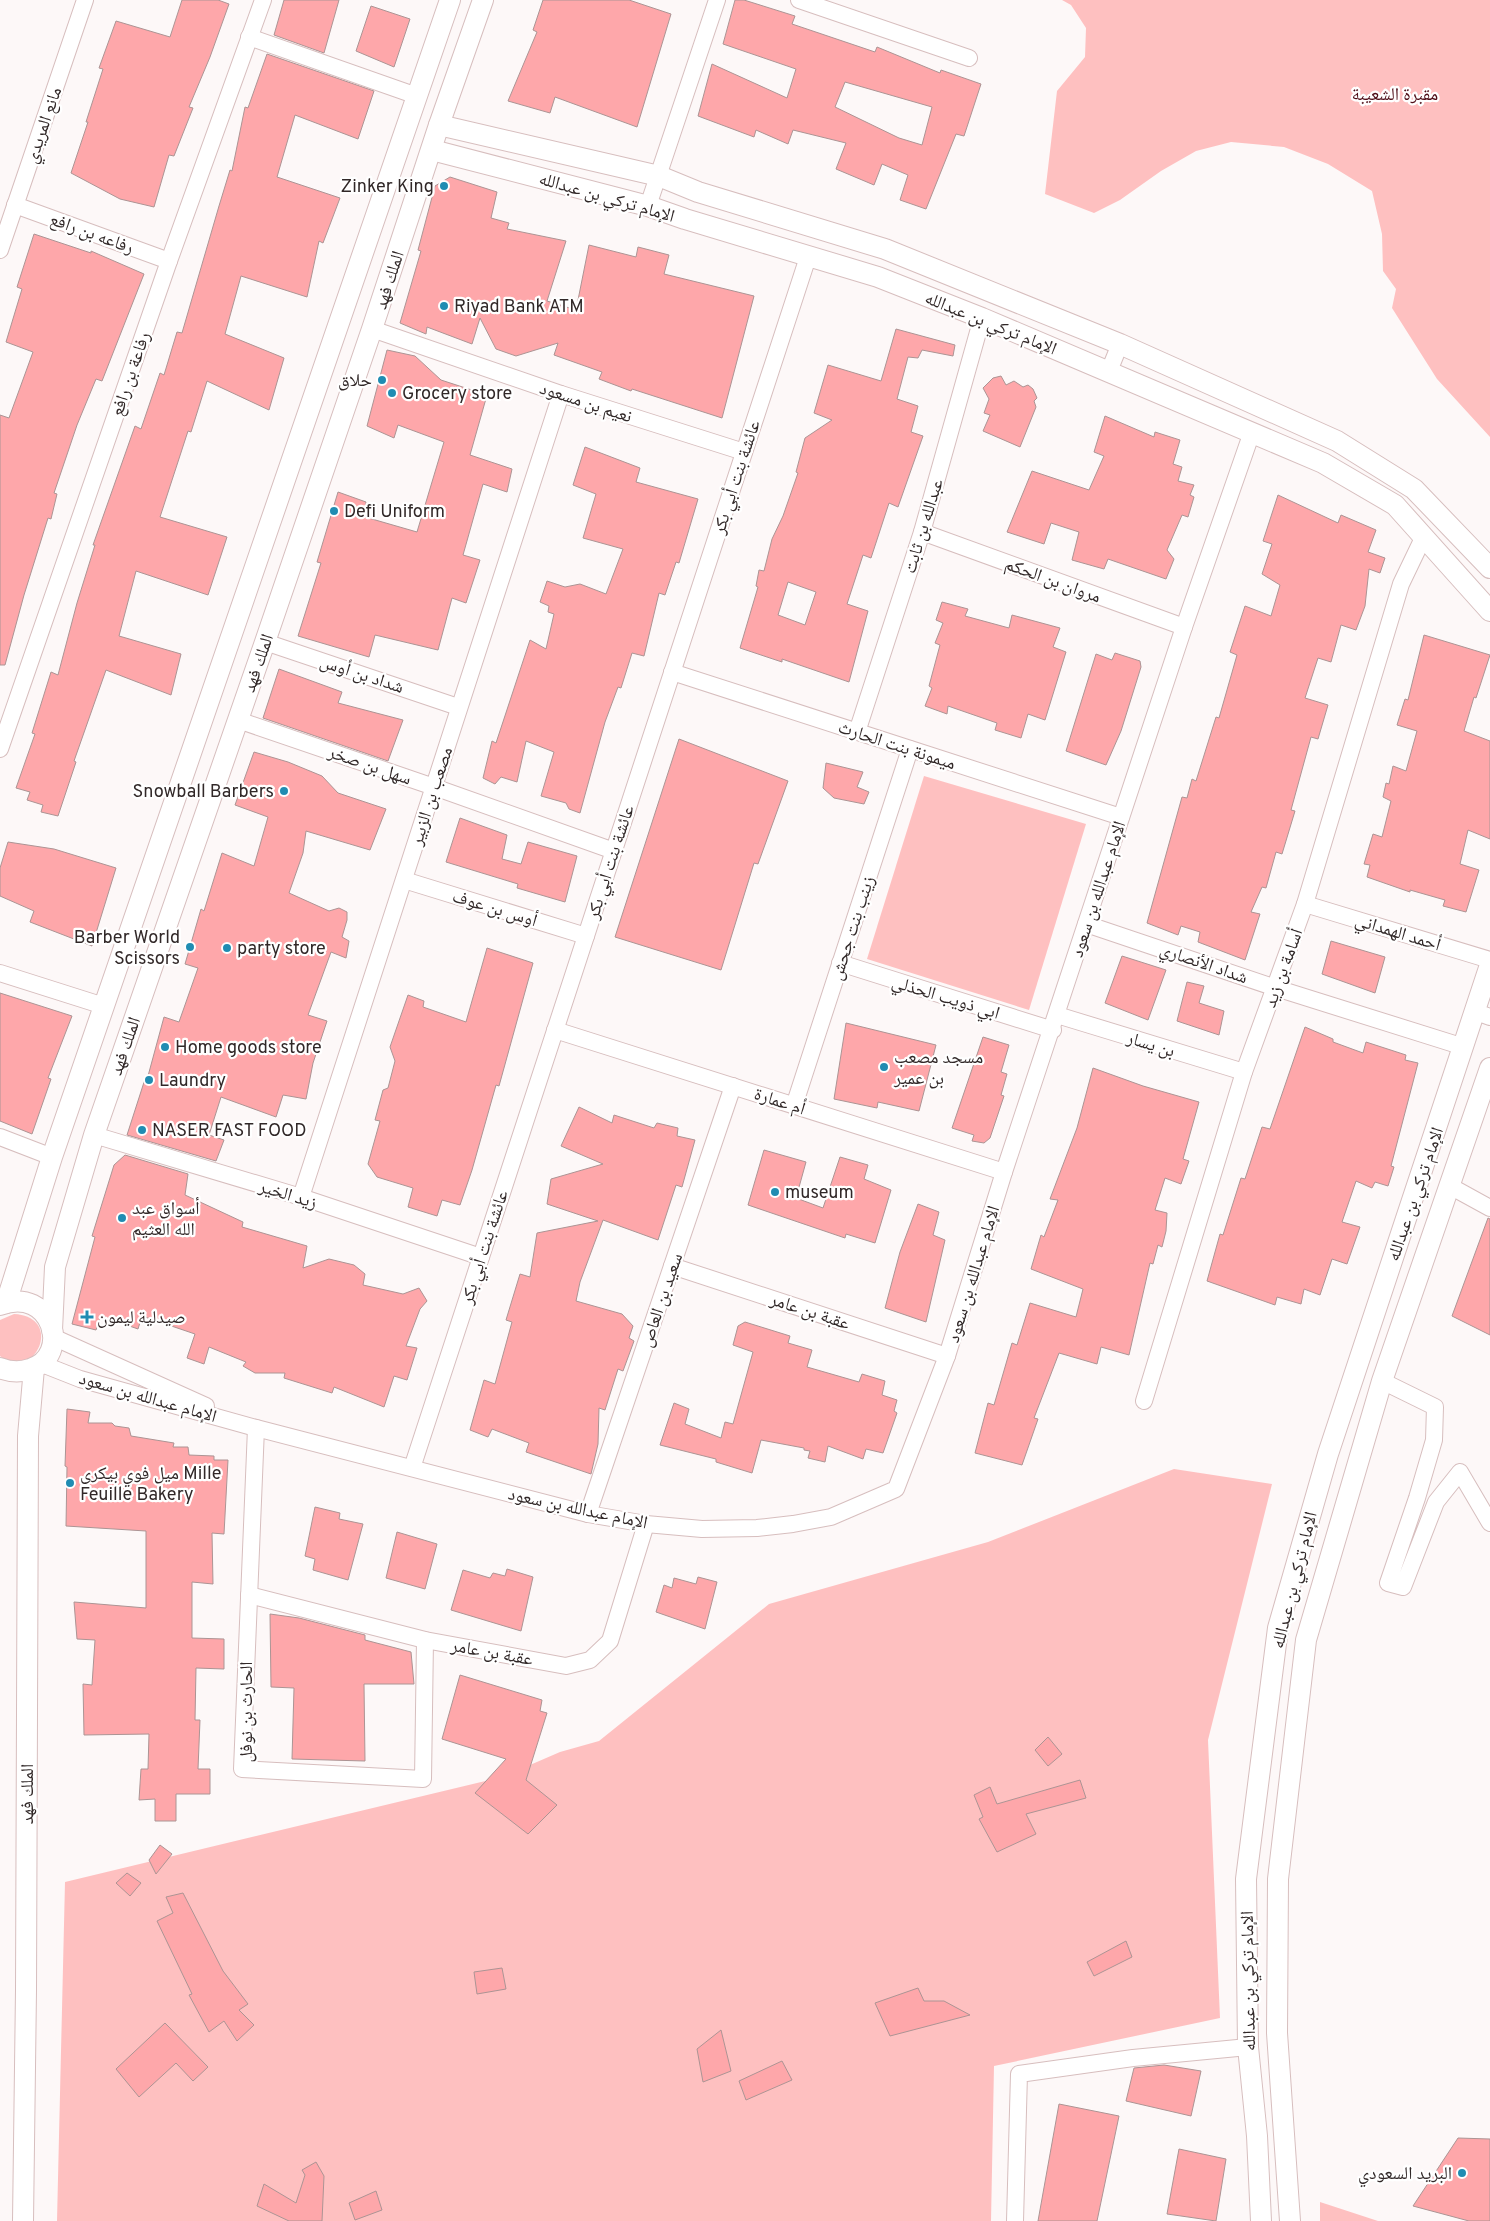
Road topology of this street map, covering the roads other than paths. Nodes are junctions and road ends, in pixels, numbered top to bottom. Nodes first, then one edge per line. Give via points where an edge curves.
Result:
1 (85, 0) edge
2 (263, 0) edge
3 (450, 0) edge
4 (483, 0) edge
5 (717, 0) edge
6 (799, 0) edge
7 (249, 37) junction
8 (969, 58) dead end
9 (417, 96) junction
10 (438, 125) junction
11 (432, 150) junction
12 (659, 176) junction
13 (15, 205) junction
14 (648, 206) junction
15 (0, 250) edge
16 (808, 257) junction
17 (169, 260) junction
18 (982, 318) junction
19 (372, 329) junction
20 (1120, 344) junction
21 (1109, 371) junction
22 (562, 394) junction
23 (1252, 432) junction
24 (744, 452) junction
25 (922, 532) junction
26 (1424, 536) junction
27 (1490, 568) edge
28 (1490, 612) edge
29 (1184, 628) junction
30 (265, 642) junction
31 (672, 672) junction
32 (458, 707) junction
33 (238, 720) junction
34 (857, 732) junction
35 (0, 749) edge
36 (910, 749) junction
37 (434, 787) junction
38 (1121, 817) junction
39 (614, 851) junction
40 (404, 880) junction
41 (1305, 904) junction
42 (1086, 924) junction
43 (586, 936) junction
44 (1490, 960) edge
45 (840, 963) junction
46 (1490, 965) edge
47 (0, 973) edge
48 (1276, 988) junction
49 (104, 1006) junction
50 (1483, 1015) edge
51 (1055, 1022) junction
52 (555, 1030) junction
53 (1464, 1047) junction
54 (1490, 1068) edge
55 (1244, 1072) junction
56 (733, 1086) junction
57 (794, 1106) junction
58 (94, 1135) junction
59 (0, 1137) edge
60 (52, 1157) junction
61 (1004, 1172) junction
62 (1448, 1185) junction
63 (300, 1197) junction
64 (1490, 1208) edge
65 (481, 1257) junction
66 (672, 1266) junction
67 (2, 1304) edge
68 (53, 1333) junction
69 (947, 1356) junction
70 (38, 1366) junction
71 (0, 1368) edge
72 (1382, 1381) junction
73 (1144, 1401) dead end
74 (256, 1428) junction
75 (412, 1468) junction
76 (588, 1514) junction
77 (1490, 1523) edge
78 (646, 1524) junction
79 (248, 1595) junction
80 (426, 1640) junction
81 (1248, 2047) junction
82 (23, 2221) edge
83 (1015, 2221) edge
84 (1261, 2221) edge
85 (1290, 2221) edge

1 - 13 street, مانع المريدي
2 - 7 street, رفاعة بن رافع
3 - 9 street, الملك فهد
4 - 10 street, الملك فهد
5 - 12 street
6 - 8 street
7 - 9 street
7 - 17 street, رفاعة بن رافع
9 - 49 street, الملك فهد
10 - 11 street, الملك فهد
10 - 12 street, الإمام تركي بن عبدالله
11 - 14 street, الإمام تركي بن عبدالله
11 - 19 street, الملك فهد
12 - 14 street
12 - 20 street, الإمام تركي بن عبدالله via 698,192 885,249
13 - 15 street, مانع المريدي
13 - 17 street, رفاعه بن رافع
14 - 16 street, الإمام تركي بن عبدالله
16 - 18 street, الإمام تركي بن عبدالله via 878,277
16 - 24 street, عائشة بنت أبي بكر
17 - 35 street, رفاعة بن رافع
18 - 21 street, الإمام تركي بن عبدالله
18 - 25 street, عبدالله بن ثابت
19 - 22 street, نعيم بن مسعود
19 - 30 street, الملك فهد
20 - 21 street
20 - 27 street, الإمام تركي بن عبدالله via 1337,441 1414,490
21 - 23 street, الإمام تركي بن عبدالله
22 - 24 street, نعيم بن مسعود
22 - 32 street, مصعب بن الزبير
23 - 26 street, الإمام تركي بن عبدالله via 1323,463 1395,505
23 - 29 street, الإمام عبدالله بن سعود
24 - 31 street, عائشة بنت أبي بكر
25 - 29 street, مروان بن الحكم
25 - 34 street, عبدالله بن ثابت
26 - 28 street, الإمام تركي بن عبدالله
26 - 41 street, أسامة بن زيد via 1401,584
29 - 38 street, الإمام عبدالله بن سعود
30 - 32 street, شداد بن أوس
30 - 33 street, الملك فهد
31 - 34 street, ميمونة بنت الحارث
31 - 39 street, عائشة بنت أبي بكر
32 - 37 street, مصعب بن الزبير
33 - 37 street, سهل بن صخر
33 - 58 street, الملك فهد
34 - 36 street, ميمونة بنت الحارث
36 - 38 street, ميمونة بنت الحارث
36 - 45 street, زينب بنت جحش
37 - 39 street, سهل بن صخر
37 - 40 street, مصعب بن الزبير
38 - 42 street, الإمام عبدالله بن سعود
39 - 43 street, عائشة بنت أبي بكر
40 - 43 street, أوس بن عوف
40 - 63 street, مصعب بن الزبير
41 - 44 street, أحمد الهمداني
41 - 48 street, أسامة بن زيد
42 - 48 street, شداد الأنصاري
42 - 51 street, الإمام عبدالله بن سعود
43 - 52 street, عائشة بنت أبي بكر
45 - 51 street, ابي ذويب الحذلي
45 - 57 street, زينب بنت جحش
46 - 50 street, الإمام تركي بن عبدالله
47 - 49 street
48 - 53 street, شداد الأنصاري
48 - 55 street, أسامة بن زيد
49 - 60 street, الملك فهد
50 - 53 street, الإمام تركي بن عبدالله
51 - 55 street, بن يسار
51 - 61 street, الإمام عبدالله بن سعود
52 - 56 street, أم عمارة
52 - 65 street, عائشة بنت أبي بكر
53 - 81 street, الإمام تركي بن عبدالله via 1328,1454 1278,1628 1246,1879
54 - 62 street, الإمام تركي بن عبدالله
55 - 73 street, أسامة بن زيد
56 - 57 street, أم عمارة
56 - 66 street, سعيد بن العاص
57 - 61 street, أم عمارة
58 - 63 street, زيد الخير
58 - 68 street, الملك فهد via 55,1267
59 - 60 street
60 - 67 street, الملك فهد
61 - 69 street, الإمام عبدالله بن سعود
62 - 64 street
62 - 72 street, الإمام تركي بن عبدالله
63 - 65 street, زيد الخير
65 - 75 street, عائشة بنت أبي بكر
66 - 69 street, عقبة بن عامر
66 - 76 street, سعيد بن العاص
67 - 68 street via 22,1301 33,1304 49,1320
68 - 70 street, الملك فهد via 52,1346
68 - 74 street, الإمام عبدالله بن سعود
69 - 78 street, الإمام عبدالله بن سعود via 896,1489 830,1517 793,1524 702,1529
70 - 71 street via 17,1372
70 - 74 street, الإمام عبدالله بن سعود
70 - 82 street, الملك فهد via 28,1436
72 - 77 street via 1434,1407 1434,1440 1388,1583 1403,1587 1436,1502 1460,1472
72 - 85 street, الإمام تركي بن عبدالله via 1306,1640 1278,1879 1277,2033
74 - 75 street, الإمام عبدالله بن سعود
74 - 79 street, الحارث بن نوفل
75 - 76 street, الإمام عبدالله بن سعود
76 - 78 street, الإمام عبدالله بن سعود
78 - 80 street, عقبة بن عامر via 610,1641 590,1660 566,1666
79 - 80 street, عقبة بن عامر
79 - 80 street, الحارث بن نوفل via 242,1769 423,1779
81 - 83 street via 1019,2074
81 - 84 street, الإمام تركي بن عبدالله

